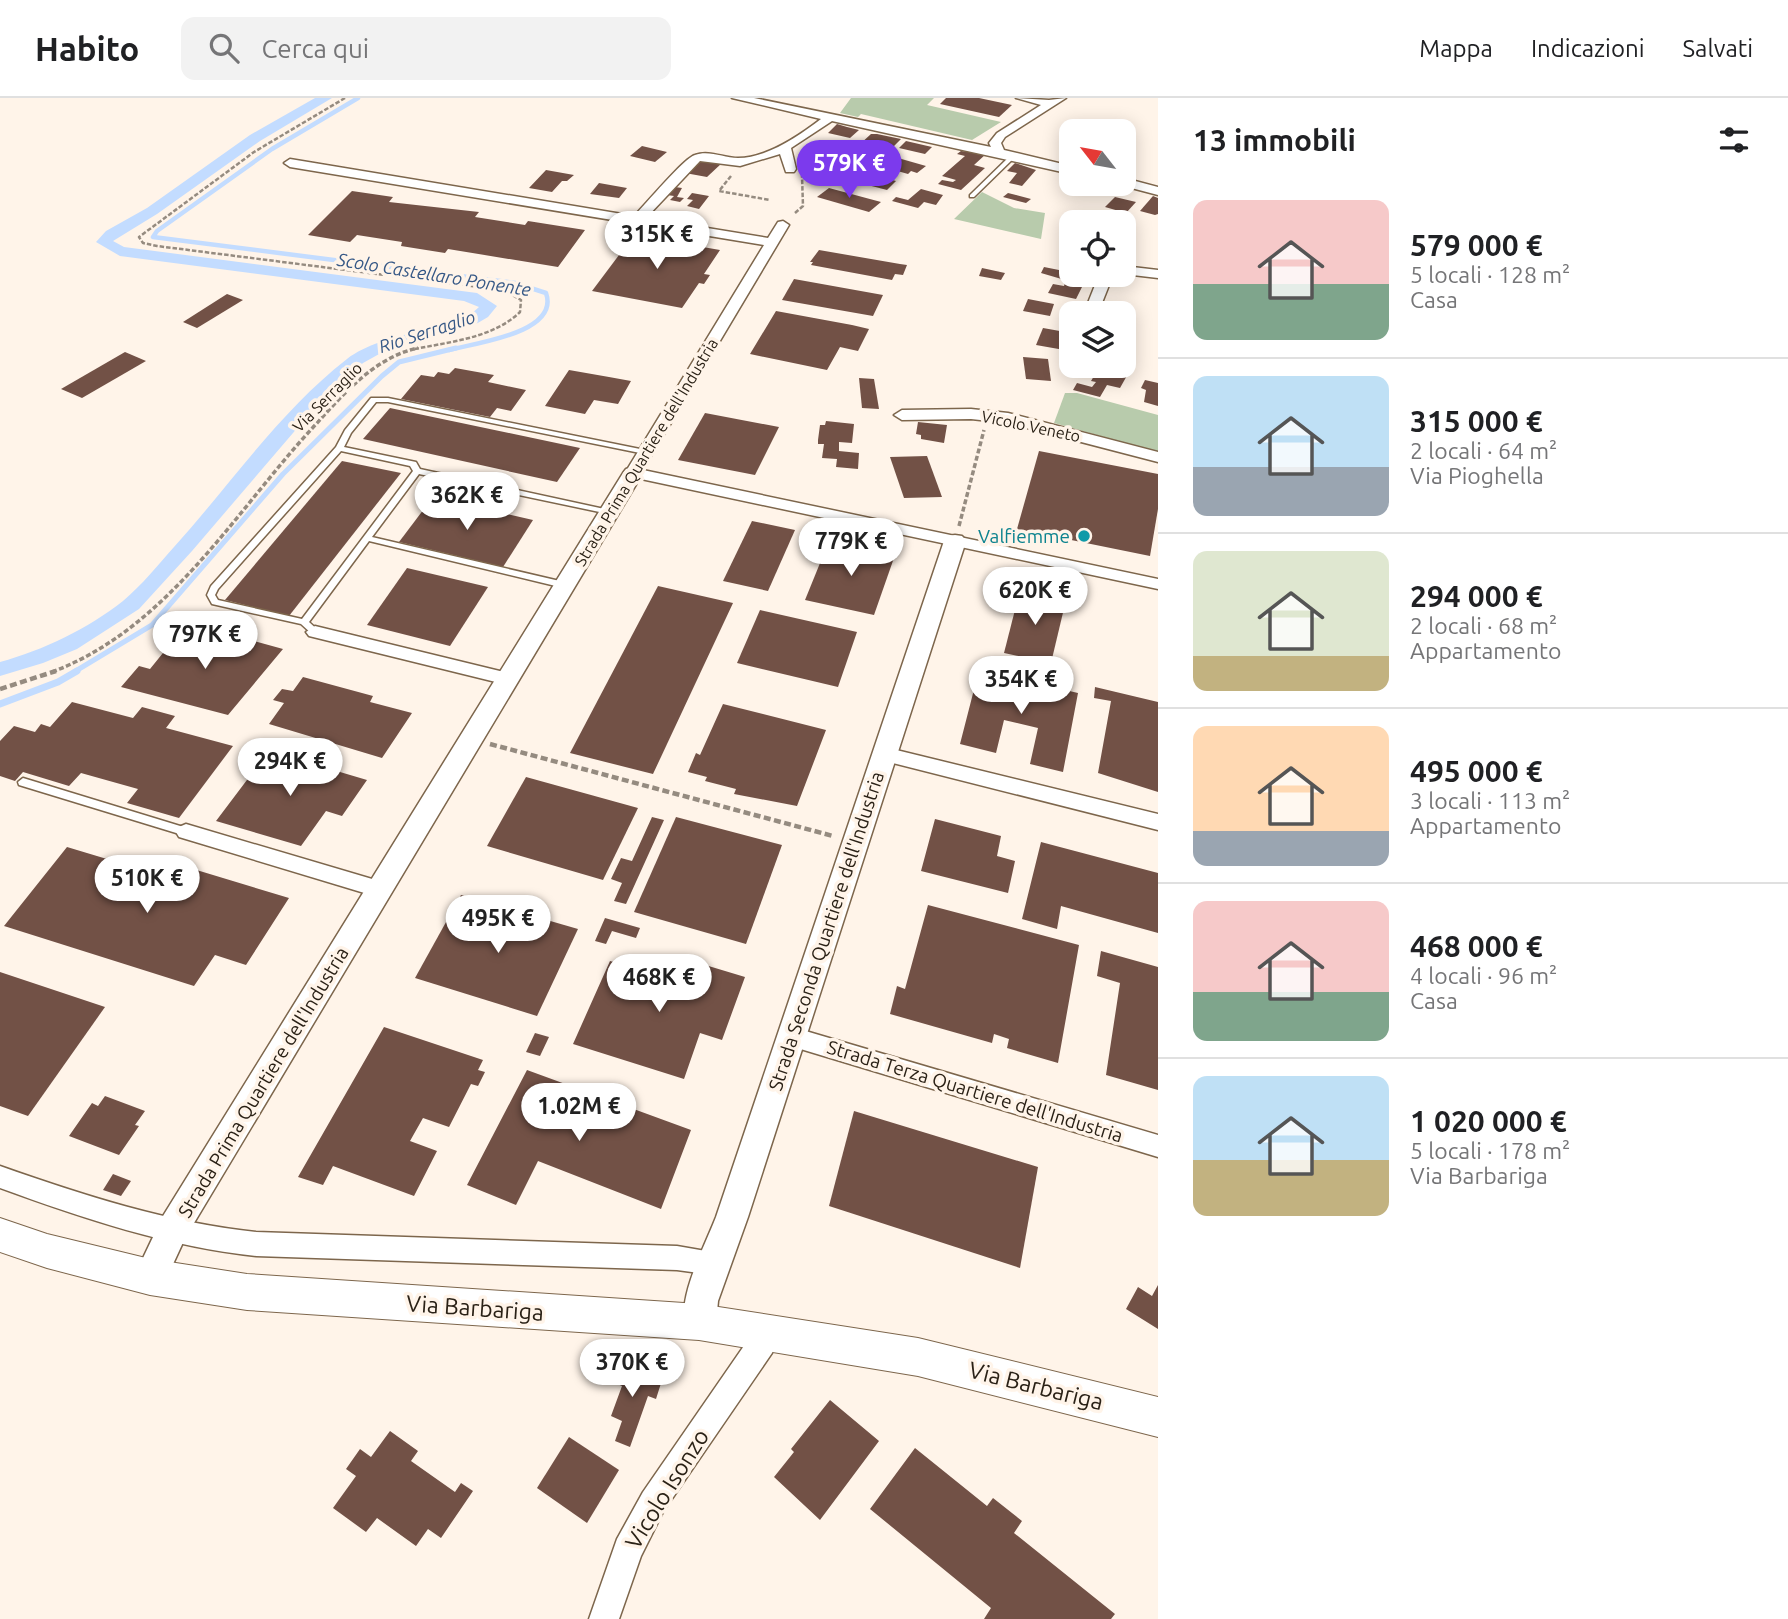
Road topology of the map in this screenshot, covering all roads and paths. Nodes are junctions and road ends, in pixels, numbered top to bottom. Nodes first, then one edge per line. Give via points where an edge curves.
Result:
1 (345, 98) edge
2 (738, 98) edge
3 (796, 98) edge
4 (1022, 98) edge
5 (1055, 101) edge
6 (787, 108) junction
7 (829, 118) junction
8 (782, 147) junction
9 (998, 149) junction
10 (1013, 156) junction
11 (740, 162) junction
12 (290, 163) dead end
13 (1059, 167) edge
14 (796, 171) joint
15 (1136, 185) edge
16 (1158, 191) edge
17 (972, 196) dead end
18 (770, 200) dead end
19 (795, 213) dead end
20 (638, 219) junction
21 (783, 225) dead end
22 (773, 243) junction
23 (1136, 271) edge
24 (1158, 274) edge
25 (902, 415) dead end
26 (988, 415) junction
27 (338, 448) junction
28 (1158, 457) edge
29 (639, 462) junction
30 (417, 471) junction
31 (609, 512) junction
32 (367, 538) junction
33 (955, 541) junction
34 (1158, 584) edge
35 (564, 585) junction
36 (309, 627) junction
37 (508, 679) junction
38 (0, 690) edge
39 (472, 740) junction
40 (884, 754) junction
41 (23, 782) dead end
42 (1158, 822) edge
43 (186, 831) joint
44 (856, 842) junction
45 (381, 890) junction
46 (792, 1037) junction
47 (1158, 1146) edge
48 (0, 1177) edge
49 (174, 1227) junction
50 (0, 1235) edge
51 (714, 1263) junction
52 (150, 1277) junction
53 (699, 1322) junction
54 (762, 1331) junction
55 (1158, 1417) edge
56 (604, 1619) edge

1 - 38 path, Via Serraglio via 254,152 139,237 143,243 503,290 522,300 522,311 499,328 400,352 381,363 283,460 156,608 103,649 68,667
2 - 6 street
3 - 6 street
4 - 5 street
5 - 9 street via 1001,135 995,143
6 - 7 street
7 - 8 street
7 - 9 street via 971,148
8 - 11 street
8 - 14 street
9 - 10 street
10 - 13 street
10 - 17 lane
11 - 18 path via 719,191
11 - 20 street via 696,158
12 - 20 street
14 - 19 path via 803,206
15 - 16 street
20 - 22 street
21 - 22 street, Strada Prima Quartiere dell'Industria
22 - 29 street, Strada Prima Quartiere dell'Industria
23 - 24 street
25 - 26 street, Vicolo Veneto
26 - 28 street, Vicolo Veneto
26 - 33 path
27 - 29 lane via 374,400
27 - 30 lane via 413,464
27 - 36 lane via 211,595 215,602
29 - 31 street, Strada Prima Quartiere dell'Industria
29 - 33 street
30 - 31 lane
30 - 32 lane
31 - 35 street, Strada Prima Quartiere dell'Industria
32 - 35 lane
32 - 36 lane
33 - 34 street
33 - 40 street, Strada Seconda Quartiere dell'Industria
35 - 37 street, Strada Prima Quartiere dell'Industria
36 - 37 street
37 - 39 street, Strada Prima Quartiere dell'Industria
39 - 44 path
39 - 45 street, Strada Prima Quartiere dell'Industria
40 - 42 street
40 - 44 street, Strada Seconda Quartiere dell'Industria
41 - 43 lane
43 - 45 street
44 - 46 street, Strada Seconda Quartiere dell'Industria
45 - 49 street, Strada Prima Quartiere dell'Industria
46 - 47 street, Strada Terza Quartiere dell'Industria
46 - 51 street, Strada Seconda Quartiere dell'Industria
48 - 49 street via 75,1204
49 - 51 street via 217,1240 256,1244
49 - 52 street, Strada Prima Quartiere dell'Industria
50 - 52 main road, Via Barbariga
51 - 53 street, Strada Seconda Quartiere dell'Industria
52 - 53 main road, Via Barbariga via 247,1292
53 - 54 main road, Via Barbariga
54 - 55 main road, Via Barbariga via 918,1357
54 - 56 street, Vicolo Isonzo via 762,1344 653,1502 628,1550

